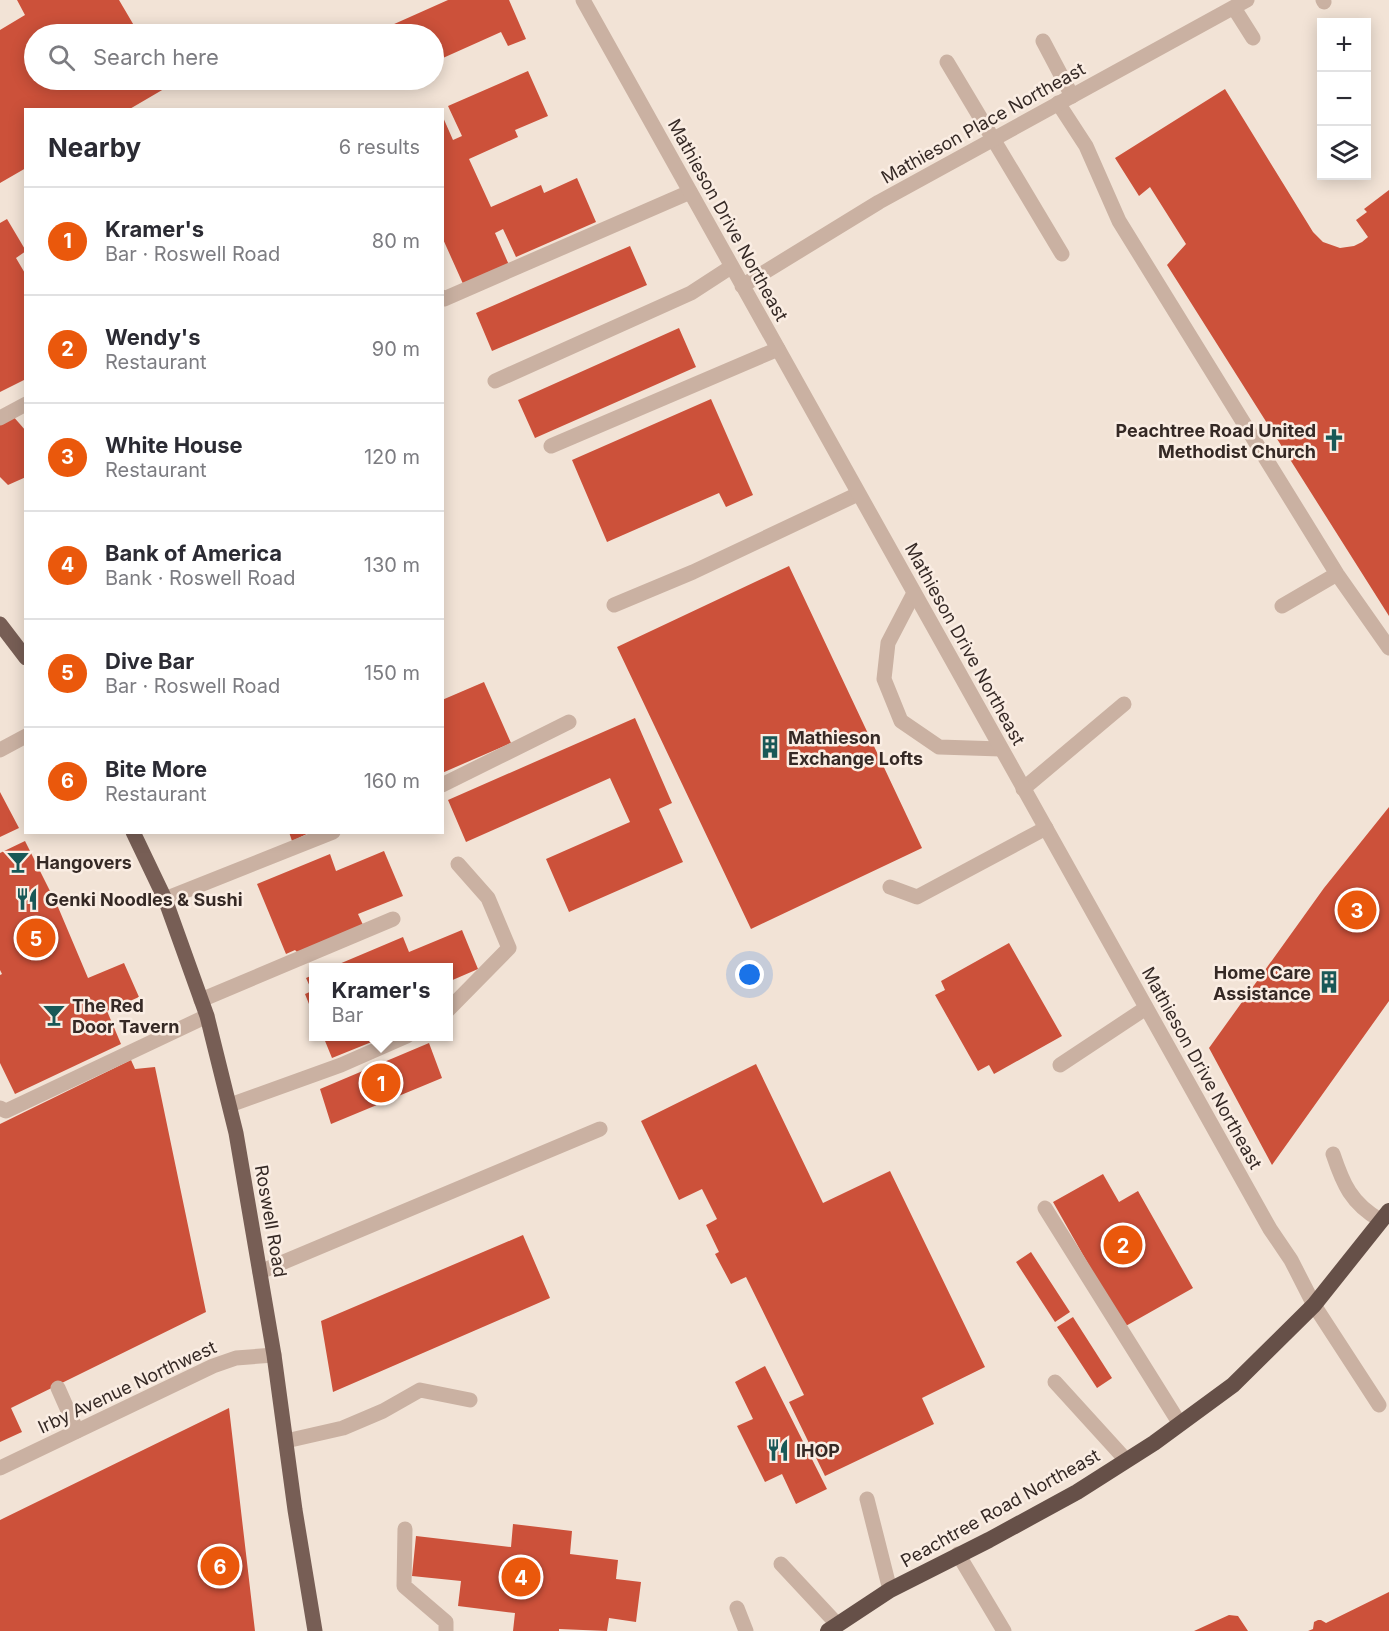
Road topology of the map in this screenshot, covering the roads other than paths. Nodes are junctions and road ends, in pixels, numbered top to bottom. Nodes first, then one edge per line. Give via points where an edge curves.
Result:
1 (584, 0) edge
2 (1247, 0) edge
3 (1233, 8) junction
4 (1253, 38) dead end
5 (1043, 41) dead end
6 (947, 62) dead end
7 (1072, 96) junction
8 (1058, 103) junction
9 (994, 139) junction
10 (690, 192) junction
11 (1062, 254) dead end
12 (731, 267) junction
13 (742, 286) junction
14 (444, 299) edge
15 (778, 349) junction
16 (495, 381) dead end
17 (24, 405) edge
18 (0, 418) edge
19 (551, 446) dead end
20 (858, 494) junction
21 (1337, 574) junction
22 (914, 593) junction
23 (614, 605) dead end
24 (1282, 606) dead end
25 (0, 624) edge
26 (1389, 648) edge
27 (24, 655) edge
28 (1124, 704) dead end
29 (569, 722) dead end
30 (24, 737) edge
31 (1001, 749) junction
32 (0, 750) edge
33 (444, 784) edge
34 (1023, 789) junction
35 (1046, 828) junction
36 (134, 834) edge
37 (328, 834) edge
38 (458, 864) dead end
39 (890, 887) dead end
40 (165, 899) junction
41 (393, 919) dead end
42 (201, 1000) junction
43 (453, 1005) edge
44 (1146, 1008) junction
45 (207, 1016) junction
46 (396, 1041) edge
47 (1060, 1065) dead end
48 (230, 1105) junction
49 (0, 1108) edge
50 (600, 1129) dead end
51 (1333, 1154) dead end
52 (1045, 1208) dead end
53 (1385, 1215) edge
54 (260, 1272) junction
55 (1314, 1305) junction
56 (274, 1355) junction
57 (1055, 1382) dead end
58 (58, 1388) dead end
59 (470, 1400) dead end
60 (1378, 1405) dead end
61 (1180, 1424) junction
62 (76, 1431) junction
63 (286, 1441) junction
64 (1126, 1460) junction
65 (0, 1468) edge
66 (867, 1499) dead end
67 (405, 1529) dead end
68 (958, 1554) junction
69 (781, 1564) dead end
70 (890, 1590) junction
71 (737, 1608) dead end
72 (833, 1628) edge
73 (315, 1631) edge
74 (446, 1631) edge
75 (746, 1631) edge
76 (1004, 1631) edge

1 - 10 street, Mathieson Drive Northeast
2 - 3 street, Mathieson Place Northeast
3 - 4 street
3 - 7 street, Mathieson Place Northeast
5 - 7 street
6 - 9 street
7 - 8 street, Mathieson Place Northeast
8 - 9 street, Mathieson Place Northeast
8 - 21 street via 1086,146 1119,221
9 - 11 street
9 - 13 street, Mathieson Place Northeast via 879,202
10 - 12 street, Mathieson Drive Northeast
10 - 14 street
12 - 13 street, Mathieson Drive Northeast
12 - 16 street via 691,293
13 - 15 street, Mathieson Drive Northeast
15 - 19 street
15 - 20 street, Mathieson Drive Northeast
17 - 18 street
20 - 22 street, Mathieson Drive Northeast
20 - 23 street
21 - 24 street
21 - 26 street
22 - 31 street, Mathieson Drive Northeast
22 - 31 street via 888,643 884,679 901,721 939,747
25 - 27 main road
28 - 34 street
29 - 33 street
30 - 32 street
31 - 34 street, Mathieson Drive Northeast
34 - 35 street, Mathieson Drive Northeast
35 - 39 street via 917,897
35 - 44 street, Mathieson Drive Northeast
36 - 40 main road, Roswell Road
37 - 40 street
38 - 43 street via 488,898 509,948
40 - 42 main road, Roswell Road
41 - 42 street
42 - 45 main road, Roswell Road
44 - 47 street
44 - 55 street, Mathieson Drive Northeast via 1270,1229 1292,1260
45 - 48 main road, Roswell Road
45 - 49 street via 6,1111
46 - 48 street
48 - 54 main road, Roswell Road
50 - 54 street
51 - 53 street via 1342,1182 1365,1211
52 - 61 street
53 - 55 highway, Peachtree Road Northeast
54 - 56 main road, Roswell Road
55 - 60 street, Mathieson Drive Northeast
55 - 61 highway, Peachtree Road Northeast via 1233,1385
56 - 62 street, Irby Avenue Northwest via 236,1358 213,1366
56 - 63 main road, Roswell Road
57 - 64 street
58 - 62 street
59 - 63 street via 420,1390 343,1428
61 - 64 highway, Peachtree Road Northeast
62 - 65 street, Irby Avenue Northwest
63 - 73 main road, Roswell Road
64 - 68 highway, Peachtree Road Northeast via 1077,1492
66 - 70 street
67 - 74 street via 404,1586 446,1622
68 - 70 highway, Peachtree Road Northeast
68 - 76 street
69 - 72 street
70 - 72 highway, Peachtree Road Northeast
71 - 75 street

